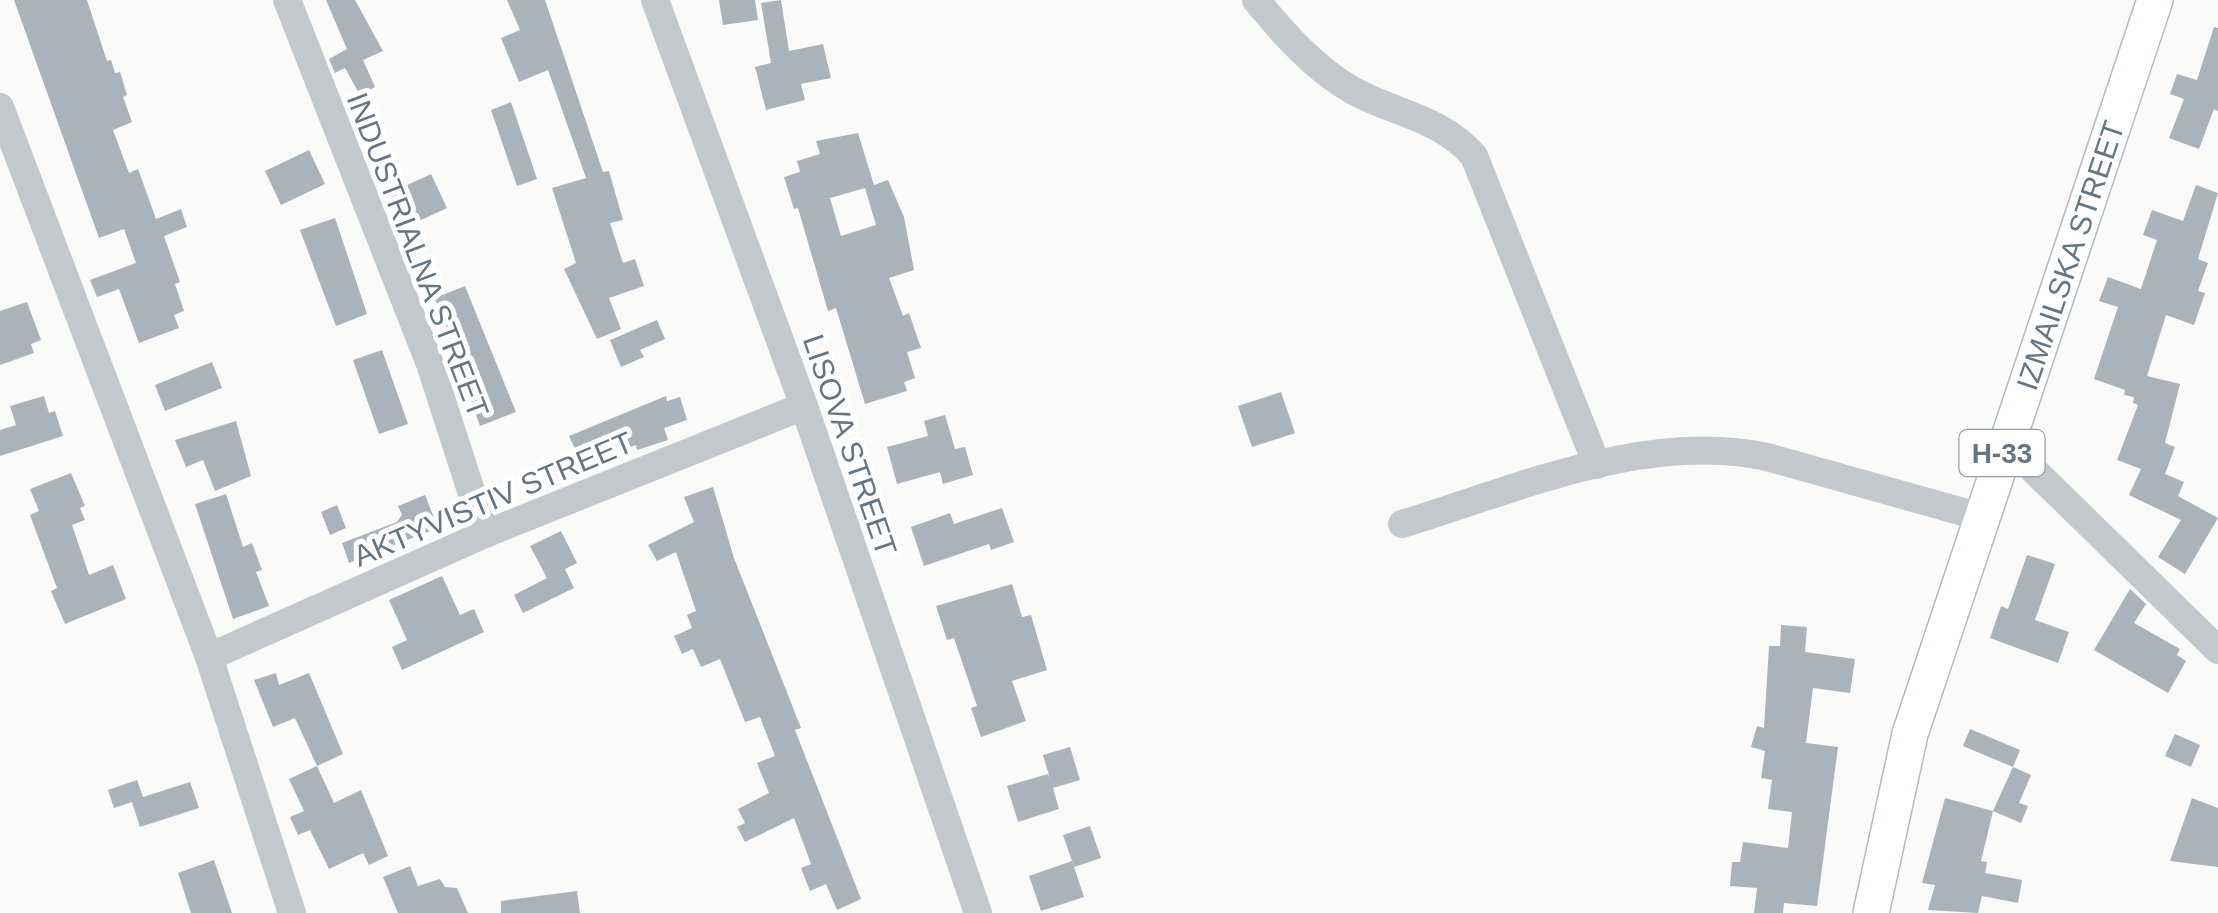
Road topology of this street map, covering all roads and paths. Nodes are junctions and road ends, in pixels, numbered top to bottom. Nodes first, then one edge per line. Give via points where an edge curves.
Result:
1 (288, 0) edge
2 (655, 0) edge
3 (1256, 0) edge
4 (2155, 0) edge
5 (0, 106) edge
6 (804, 406) junction
7 (2005, 442) junction
8 (1596, 465) junction
9 (1981, 516) junction
10 (1402, 524) dead end
11 (486, 534) junction
12 (2218, 650) edge
13 (209, 657) junction
14 (292, 913) edge
15 (978, 913) edge
16 (1872, 913) edge

1 - 11 street, INDUSTRIALNA STREET via 430,364
2 - 6 street, LISOVA STREET
3 - 8 street via 1329,76 1433,122 1474,156
4 - 7 main road, IZMAILSKA STREET / Н-33
5 - 13 street
6 - 11 street, AKTYVISTIV STREET
6 - 15 street, LISOVA STREET
7 - 9 main road, IZMAILSKA STREET / Н-33
7 - 12 street
8 - 9 street via 1693,449 1731,450
8 - 10 street
9 - 16 main road, IZMAILSKA STREET / Н-33 via 1910,734
11 - 13 street, AKTYVISTIV STREET
13 - 14 street

